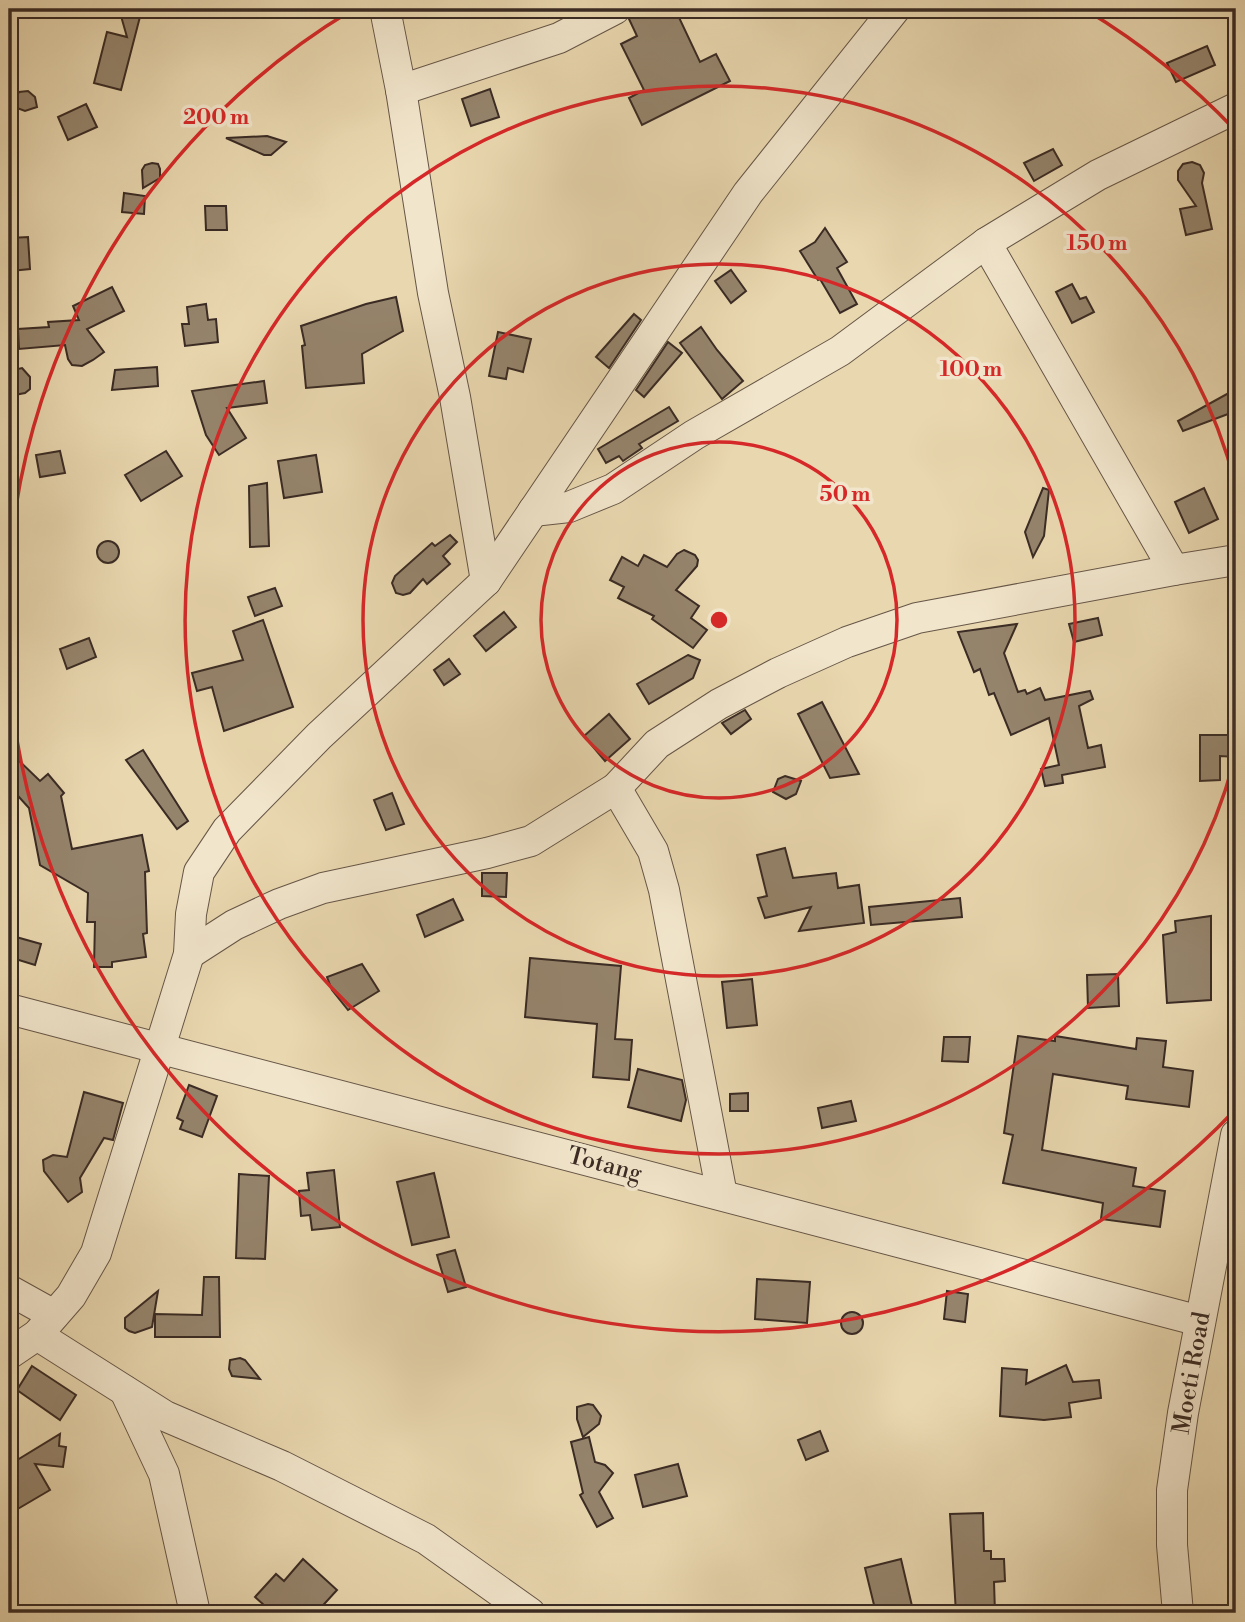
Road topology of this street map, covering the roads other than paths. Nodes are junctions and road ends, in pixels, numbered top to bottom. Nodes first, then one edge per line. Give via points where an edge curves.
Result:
1 (385, 9) edge
2 (615, 9) edge
3 (895, 9) edge
4 (401, 90) junction
5 (1236, 108) edge
6 (986, 243) junction
7 (533, 511) junction
8 (1236, 560) edge
9 (1174, 570) junction
10 (486, 581) junction
11 (616, 788) junction
12 (189, 954) junction
13 (9, 1009) edge
14 (160, 1047) junction
15 (1236, 1138) edge
16 (722, 1195) junction
17 (9, 1290) edge
18 (1200, 1321) junction
19 (46, 1325) junction
20 (9, 1354) edge
21 (125, 1390) junction
22 (195, 1613) edge
23 (530, 1613) edge
24 (1178, 1613) edge

1 - 4 street
2 - 4 street via 559,38
3 - 7 street via 748,193
4 - 10 street
5 - 6 street via 1098,175
6 - 7 street via 841,351 694,435 613,489 569,507
6 - 9 street
7 - 10 street
8 - 9 street
9 - 11 street via 917,618 847,642 719,704 657,744
10 - 12 street via 227,830 199,872
11 - 12 street via 531,841 323,888 234,925
11 - 16 street via 653,851 664,890
12 - 14 street
13 - 14 street, Totang
14 - 16 street, Totang
14 - 19 street via 96,1253 71,1296
15 - 18 street, Moeti Road
16 - 18 street, Totang
17 - 19 street
18 - 24 street, Moeti Road via 1172,1490
19 - 20 street
19 - 21 street
21 - 22 street via 164,1474
21 - 23 street via 165,1416 282,1466 426,1539

